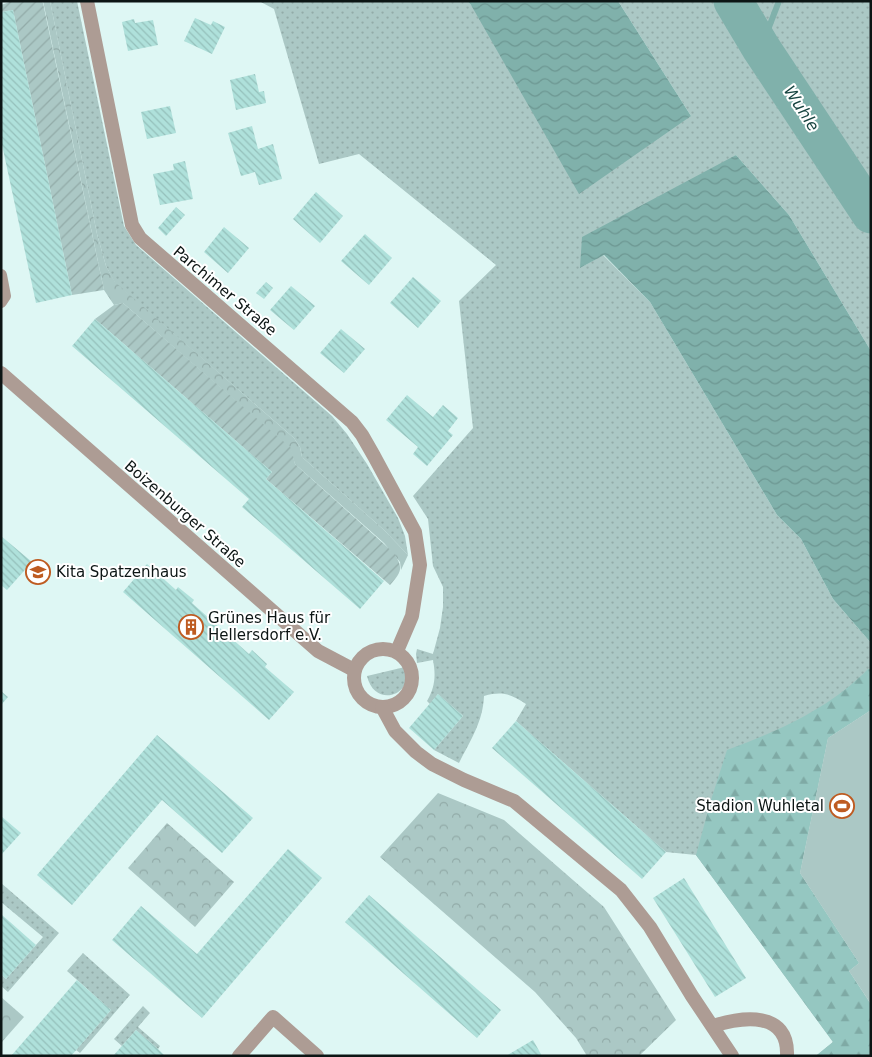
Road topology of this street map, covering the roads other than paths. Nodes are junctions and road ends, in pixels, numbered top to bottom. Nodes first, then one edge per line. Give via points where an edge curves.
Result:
1 (87, 1) edge
2 (1, 275) edge
3 (1, 302) edge
4 (1, 373) edge
5 (396, 651) junction
6 (354, 670) junction
7 (382, 707) junction
8 (712, 1026) junction
9 (239, 1056) edge
10 (317, 1056) edge
11 (732, 1056) edge
12 (786, 1056) edge

1 - 5 street, Parchimer Straße via 132,225 140,238 352,422 416,532 420,565 412,616
2 - 3 lane via 5,296
4 - 6 street, Boizenburger Straße via 318,651
5 - 6 street via 380,648 364,656
5 - 7 street via 408,662 412,677 409,692 398,703
6 - 7 street via 358,694 366,702
7 - 8 street via 395,732 416,752 432,764 514,801 621,890 650,927
8 - 11 street
8 - 12 street via 749,1019 768,1021 780,1030 787,1044
9 - 10 street via 272,1017

